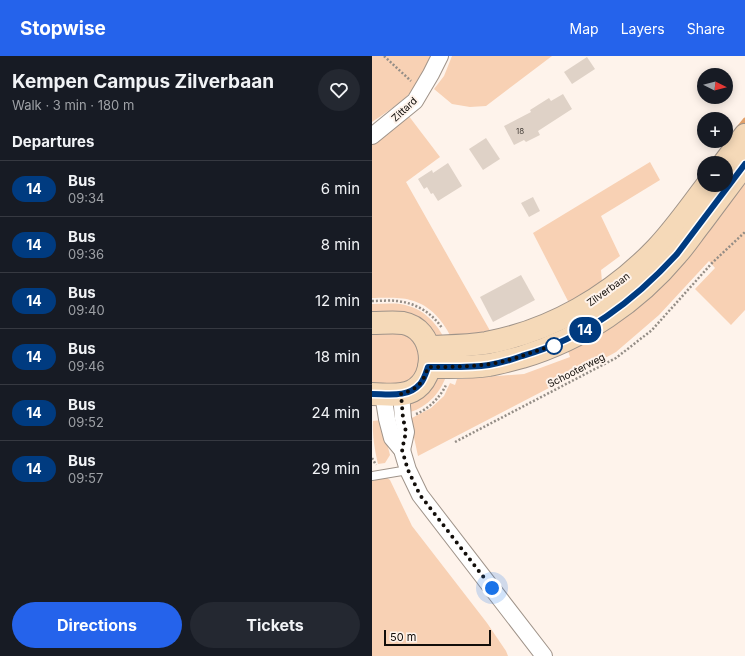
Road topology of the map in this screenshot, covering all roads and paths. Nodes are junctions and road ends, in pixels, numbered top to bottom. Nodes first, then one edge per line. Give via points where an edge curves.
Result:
1 (384, 56) edge
2 (440, 56) edge
3 (421, 91) junction
4 (745, 135) edge
5 (372, 136) edge
6 (729, 156) edge
7 (745, 164) edge
8 (702, 192) edge
9 (745, 232) edge
10 (372, 323) edge
11 (429, 357) junction
12 (385, 394) edge
13 (454, 442) dead end
14 (408, 470) junction
15 (372, 476) edge
16 (544, 656) edge

1 - 3 path
2 - 3 street, Zittard
3 - 5 street, Zittard via 415,101
4 - 6 main road
7 - 11 main road, Zilverbaan via 672,260 647,285 600,321 554,346 490,365 470,367
8 - 11 main road, Zilverbaan via 656,249 625,278 589,304 548,324 506,338 468,345
9 - 13 path, Schooterweg via 712,263 652,330 616,358
10 - 11 main road via 403,323 413,327 425,339
11 - 12 main road via 425,377 420,385 411,391
12 - 14 street via 392,438 402,450
14 - 15 lane
14 - 16 street via 420,495

